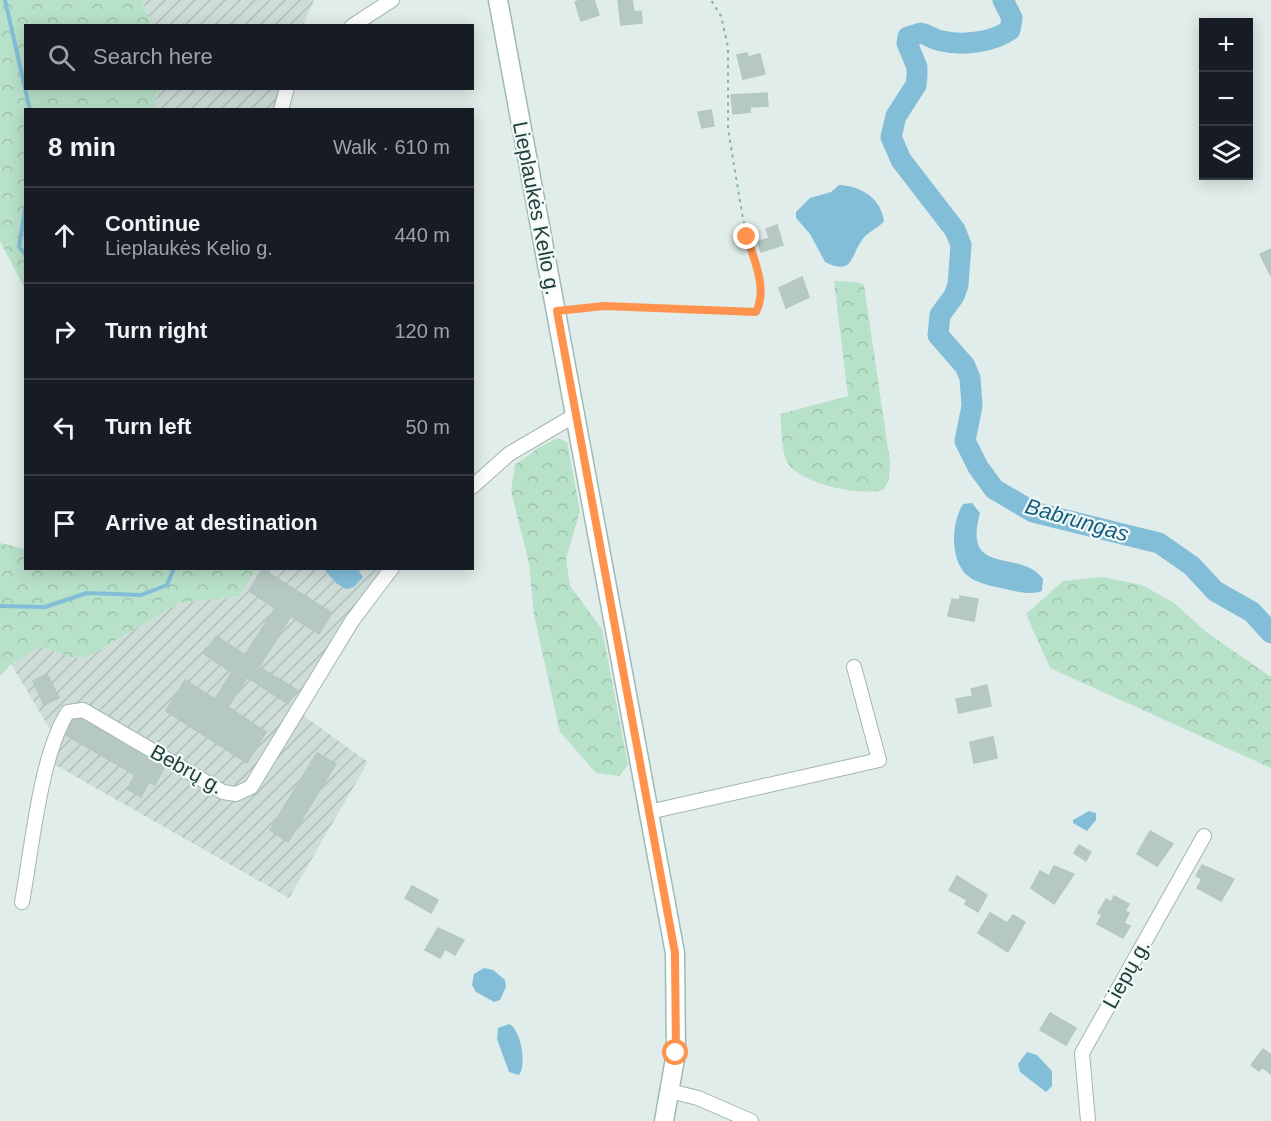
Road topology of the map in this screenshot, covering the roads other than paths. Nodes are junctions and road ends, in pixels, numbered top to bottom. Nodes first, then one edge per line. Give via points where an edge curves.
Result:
1 (392, 0) edge
2 (498, 0) edge
3 (355, 24) edge
4 (286, 90) edge
5 (282, 108) edge
6 (577, 414) junction
7 (474, 485) edge
8 (390, 570) edge
9 (854, 668) dead end
10 (649, 812) junction
11 (1204, 836) dead end
12 (22, 902) dead end
13 (670, 1091) junction
14 (664, 1121) edge
15 (750, 1121) edge
16 (1088, 1121) edge

1 - 3 street
2 - 6 main road, Lieplaukės Kelio g.
4 - 5 street
6 - 7 street via 509,454
6 - 10 main road, Lieplaukės Kelio g.
8 - 12 street, Bebrų g. via 352,621 251,787 236,794 223,792 83,710 68,712 56,730 48,758
9 - 10 street via 879,760
10 - 13 main road, Lieplaukės Kelio g. via 675,953 677,1020
11 - 16 street, Liepų g. via 1082,1053
13 - 14 main road, Lieplaukės Kelio g.
13 - 15 street via 698,1098

